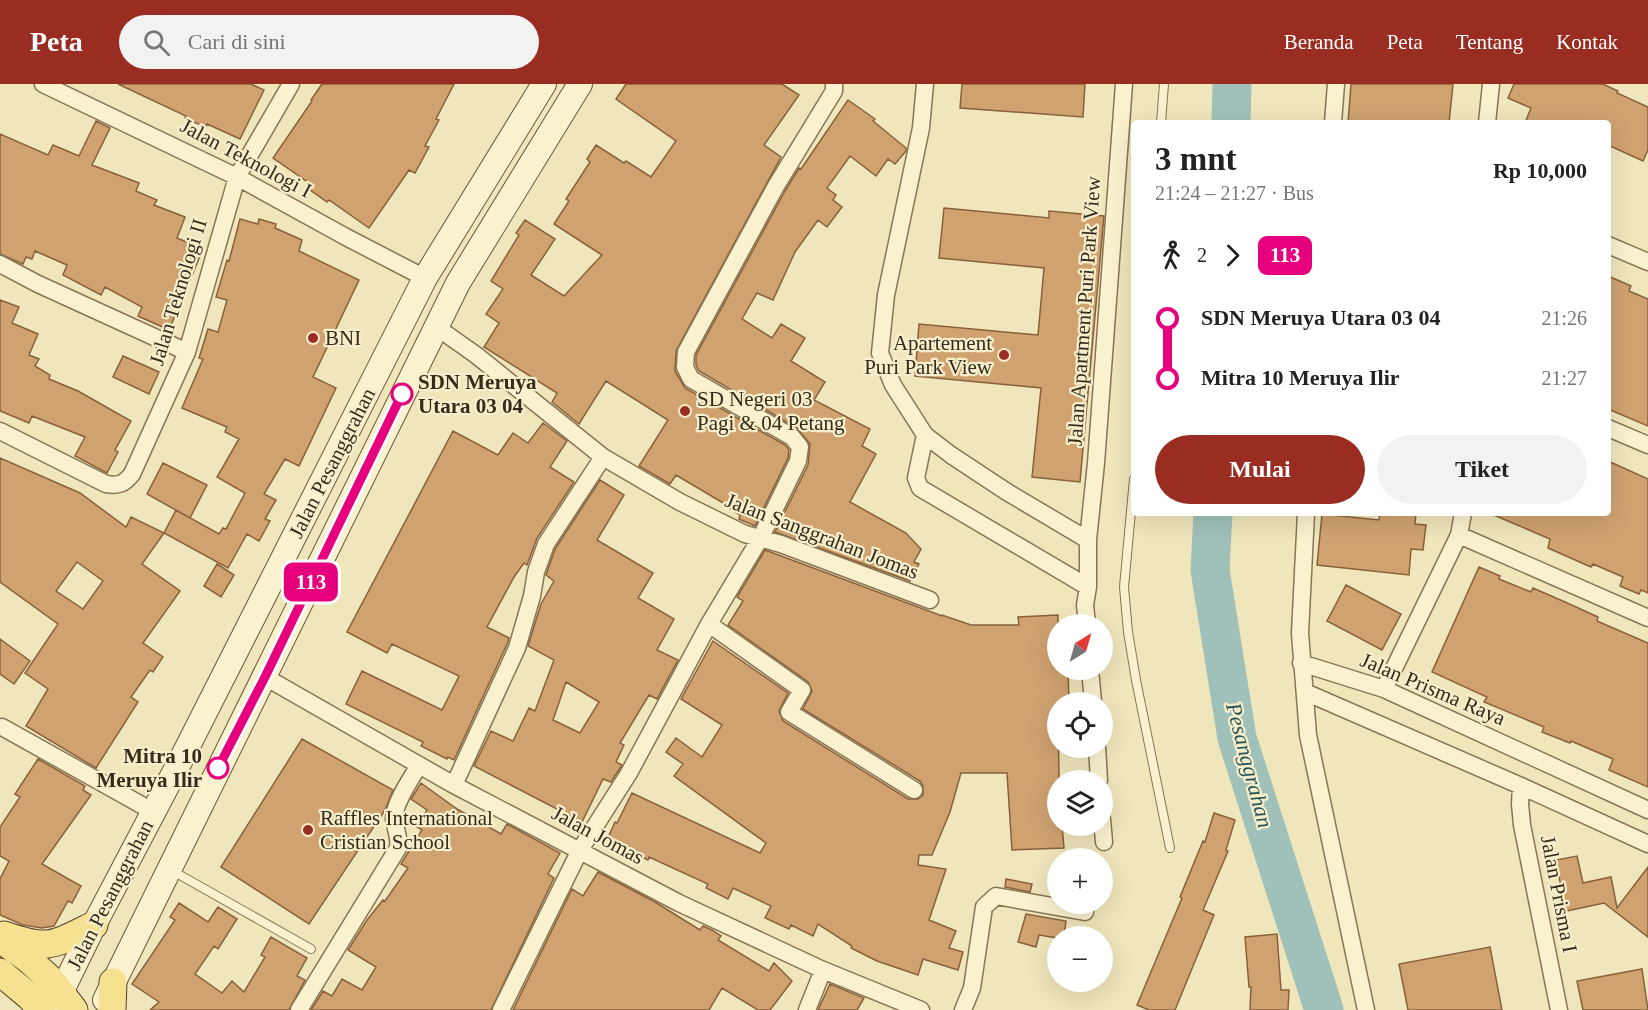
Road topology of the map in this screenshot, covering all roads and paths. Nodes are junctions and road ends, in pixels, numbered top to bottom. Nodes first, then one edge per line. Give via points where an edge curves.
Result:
1 (43, 84) edge
2 (291, 84) edge
3 (544, 84) edge
4 (580, 84) edge
5 (834, 84) edge
6 (925, 84) edge
7 (1124, 84) edge
8 (1164, 84) edge
9 (1336, 84) edge
10 (1491, 84) edge
11 (1161, 120) edge
12 (1333, 120) edge
13 (1487, 120) edge
14 (237, 177) junction
15 (1611, 246) edge
16 (1648, 262) edge
17 (0, 264) edge
18 (425, 278) junction
19 (435, 326) junction
20 (186, 352) junction
21 (1611, 429) edge
22 (0, 431) edge
23 (924, 435) junction
24 (1648, 445) edge
25 (603, 457) junction
26 (1131, 512) edge
27 (1306, 516) edge
28 (1462, 516) edge
29 (1459, 535) junction
30 (761, 537) junction
31 (1088, 540) junction
32 (1088, 587) junction
33 (930, 600) dead end
34 (1086, 614) edge
35 (1648, 618) edge
36 (709, 624) junction
37 (1301, 663) junction
38 (265, 677) junction
39 (1384, 689) junction
40 (1305, 692) junction
41 (2, 727) dead end
42 (186, 750) junction
43 (419, 765) junction
44 (218, 768) junction
45 (454, 785) junction
46 (1521, 786) junction
47 (914, 790) dead end
48 (1648, 810) edge
49 (154, 812) junction
50 (1103, 836) edge
51 (1104, 842) dead end
52 (1648, 844) edge
53 (1170, 848) dead end
54 (580, 850) junction
55 (168, 868) junction
56 (1047, 905) edge
57 (94, 925) junction
58 (0, 934) edge
59 (0, 939) edge
60 (311, 949) dead end
61 (823, 970) junction
62 (0, 972) edge
63 (113, 981) junction
64 (57, 1006) edge
65 (508, 1008) edge
66 (910, 1008) edge
67 (100, 1010) edge
68 (112, 1010) edge
69 (299, 1010) edge
70 (807, 1010) edge
71 (963, 1010) edge
72 (1366, 1010) edge
73 (1559, 1010) edge

1 - 14 street, Jalan Teknologi I
2 - 14 street, Jalan Teknologi II
3 - 18 main road, Jalan Pesanggrahan
4 - 19 main road, Jalan Pesanggrahan via 472,257
5 - 30 street via 834,91 776,186 686,352 685,367 691,379 792,437 800,447 798,461
6 - 23 street via 921,128 886,295 880,353 893,385
7 - 31 street, Jalan Apartment Puri Park View
8 - 11 lane
9 - 12 street
10 - 13 street
14 - 18 street, Jalan Teknologi I
14 - 20 street, Jalan Teknologi II
15 - 16 street
17 - 20 street
18 - 42 main road, Jalan Pesanggrahan
19 - 25 street, Jalan Sanggrahan Jomas
19 - 38 main road, Jalan Pesanggrahan
20 - 22 street, Jalan Teknologi II via 125,482 106,484
21 - 24 street
23 - 31 street via 1007,492
23 - 32 street via 916,478 920,488
25 - 30 street, Jalan Sanggrahan Jomas via 680,502 745,534
25 - 45 street via 546,544 517,648
26 - 53 lane via 1124,587 1128,632
27 - 37 street
28 - 29 street
29 - 35 street
29 - 39 street
30 - 33 street, Jalan Sanggrahan Jomas
30 - 36 street
31 - 32 street, Jalan Apartment Puri Park View
32 - 34 street, Jalan Apartment Puri Park View
36 - 47 street via 801,690 789,712
36 - 54 street via 629,772
37 - 39 street, Jalan Prisma Raya
37 - 40 street
38 - 43 street, Jalan Jomas
38 - 44 main road, Jalan Pesanggrahan
39 - 48 street, Jalan Prisma Raya
40 - 46 street
40 - 72 street via 1308,735
41 - 49 street
42 - 44 main road
42 - 49 main road, Jalan Pesanggrahan
43 - 45 street, Jalan Jomas
43 - 69 street via 394,817 398,848
44 - 55 main road, Jalan Pesanggrahan
45 - 54 street, Jalan Jomas
46 - 52 street
46 - 73 street, Jalan Prisma I via 1522,825
49 - 57 main road, Jalan Pesanggrahan
50 - 51 street
54 - 61 street, Jalan Jomas via 679,903
54 - 65 street
55 - 60 lane
55 - 63 main road, Jalan Pesanggrahan
56 - 71 street via 996,896 984,907 972,988
57 - 58 main road via 57,943 43,945
57 - 64 main road, Jalan Pesanggrahan
59 - 64 main road via 50,979
61 - 66 street, Jalan Jomas
61 - 70 street
62 - 64 main road via 30,997
63 - 67 main road, Jalan Pesanggrahan
63 - 68 main road

